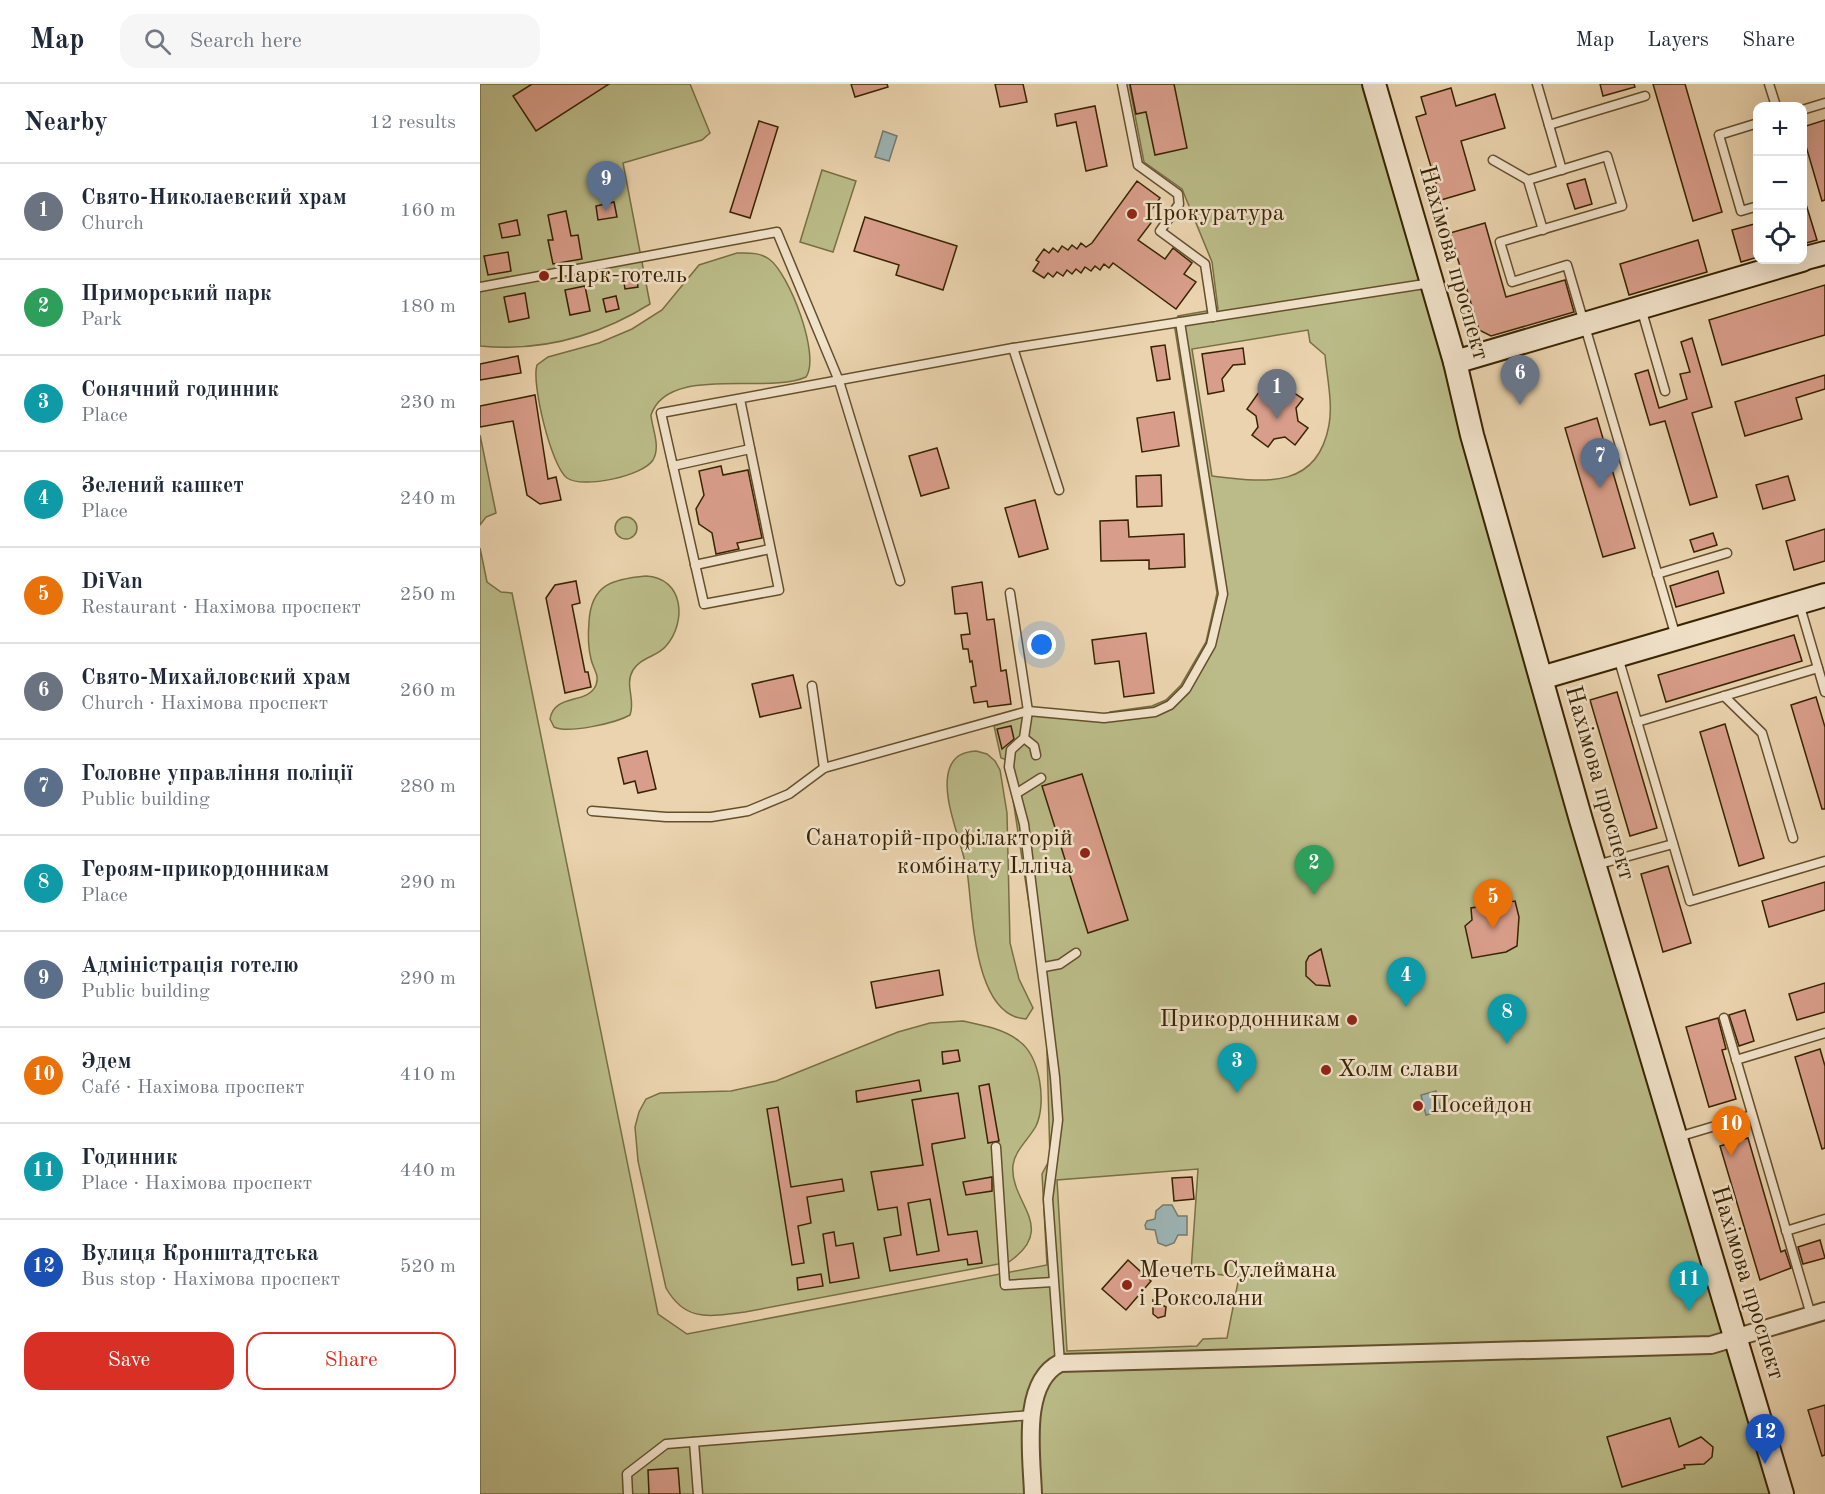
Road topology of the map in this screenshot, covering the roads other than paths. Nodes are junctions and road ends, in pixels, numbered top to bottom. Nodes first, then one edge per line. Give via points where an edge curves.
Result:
1 (1122, 84) edge
2 (1374, 84) edge
3 (1537, 84) edge
4 (1769, 84) edge
5 (1645, 96) dead end
6 (1775, 102) edge
7 (1825, 103) edge
8 (1807, 109) edge
9 (1549, 125) junction
10 (1753, 125) edge
11 (1493, 160) dead end
12 (1562, 170) junction
13 (1528, 180) junction
14 (1753, 207) edge
15 (1543, 230) junction
16 (1825, 253) edge
17 (1807, 258) edge
18 (1785, 264) edge
19 (1431, 283) junction
20 (480, 287) edge
21 (1641, 307) junction
22 (1213, 317) junction
23 (1180, 322) junction
24 (1584, 324) junction
25 (1013, 348) junction
26 (1455, 362) junction
27 (839, 381) junction
28 (1665, 391) dead end
29 (740, 399) junction
30 (750, 449) junction
31 (673, 466) junction
32 (1059, 490) dead end
33 (770, 549) junction
34 (1726, 553) dead end
35 (695, 565) junction
36 (1657, 574) junction
37 (900, 581) dead end
38 (1010, 593) dead end
39 (1825, 595) edge
40 (1799, 603) junction
41 (1676, 638) junction
42 (1618, 656) junction
43 (1818, 668) junction
44 (1541, 678) junction
45 (812, 686) dead end
46 (1825, 692) edge
47 (1724, 696) junction
48 (1028, 711) junction
49 (1637, 722) junction
50 (1024, 738) junction
51 (1036, 755) dead end
52 (824, 768) junction
53 (1041, 778) dead end
54 (1017, 793) junction
55 (592, 811) dead end
56 (1793, 838) dead end
57 (1673, 844) junction
58 (1825, 861) edge
59 (1595, 866) junction
60 (1076, 952) dead end
61 (1044, 967) junction
62 (1724, 1018) dead end
63 (1825, 1033) edge
64 (1736, 1060) junction
65 (1752, 1115) junction
66 (1675, 1138) junction
67 (996, 1147) dead end
68 (1825, 1219) edge
69 (1786, 1231) junction
70 (1053, 1282) junction
71 (1818, 1313) edge
72 (1736, 1338) junction
73 (1060, 1363) junction
74 (1032, 1415) junction
75 (694, 1442) junction
76 (628, 1494) edge
77 (698, 1494) edge
78 (1033, 1494) edge
79 (1782, 1494) edge

1 - 22 lane via 1138,165 1178,194 1179,204 1160,231 1205,264
2 - 19 main road, Нахімова проспект
3 - 9 lane
4 - 6 lane
5 - 9 lane
7 - 8 lane
9 - 12 lane
10 - 14 lane via 1719,135 1741,211
11 - 13 lane
12 - 13 lane
12 - 15 lane via 1607,156 1622,206
13 - 15 lane
15 - 24 lane via 1500,243 1512,282 1567,265
16 - 17 main road
18 - 21 main road
19 - 22 lane
19 - 26 main road, Нахімова проспект
20 - 27 lane via 777,232
21 - 24 main road
21 - 28 lane
22 - 23 lane
23 - 25 lane
23 - 48 lane via 1223,594 1211,645 1186,689 1170,705 1155,712 1104,717
24 - 26 main road
24 - 36 lane
25 - 27 lane
25 - 32 lane
26 - 44 main road, Нахімова проспект
27 - 29 lane
27 - 37 lane
29 - 30 lane
29 - 31 lane via 661,413
30 - 31 lane
30 - 33 lane
31 - 35 lane
33 - 35 lane
33 - 35 lane via 779,590 704,604
34 - 36 lane
36 - 41 lane
38 - 48 lane
39 - 40 main road
40 - 41 main road
40 - 43 lane
41 - 42 main road
42 - 44 main road
42 - 49 lane
43 - 46 lane
43 - 47 lane
44 - 59 main road, Нахімова проспект
45 - 52 lane
47 - 49 lane
47 - 56 lane via 1762,733
48 - 50 lane
48 - 52 lane
49 - 57 lane
50 - 51 lane via 1034,746
50 - 54 lane via 1010,755 1009,767
52 - 55 lane via 789,794 748,811 711,817
53 - 54 lane
54 - 61 lane
57 - 58 lane via 1690,901
57 - 59 lane
59 - 66 main road, Нахімова проспект
60 - 61 lane via 1060,964
61 - 70 lane via 1058,1120 1048,1184
62 - 64 lane
63 - 64 lane
64 - 65 lane
65 - 66 lane
65 - 69 lane
66 - 72 main road, Нахімова проспект
67 - 70 lane via 1005,1285
68 - 69 lane
69 - 71 lane
70 - 73 lane
71 - 72 street
72 - 73 street via 1688,1347
72 - 79 main road, Нахімова проспект
73 - 74 street via 1046,1373 1039,1385
74 - 75 lane
74 - 78 street
75 - 76 lane via 666,1444 627,1474
75 - 77 lane

